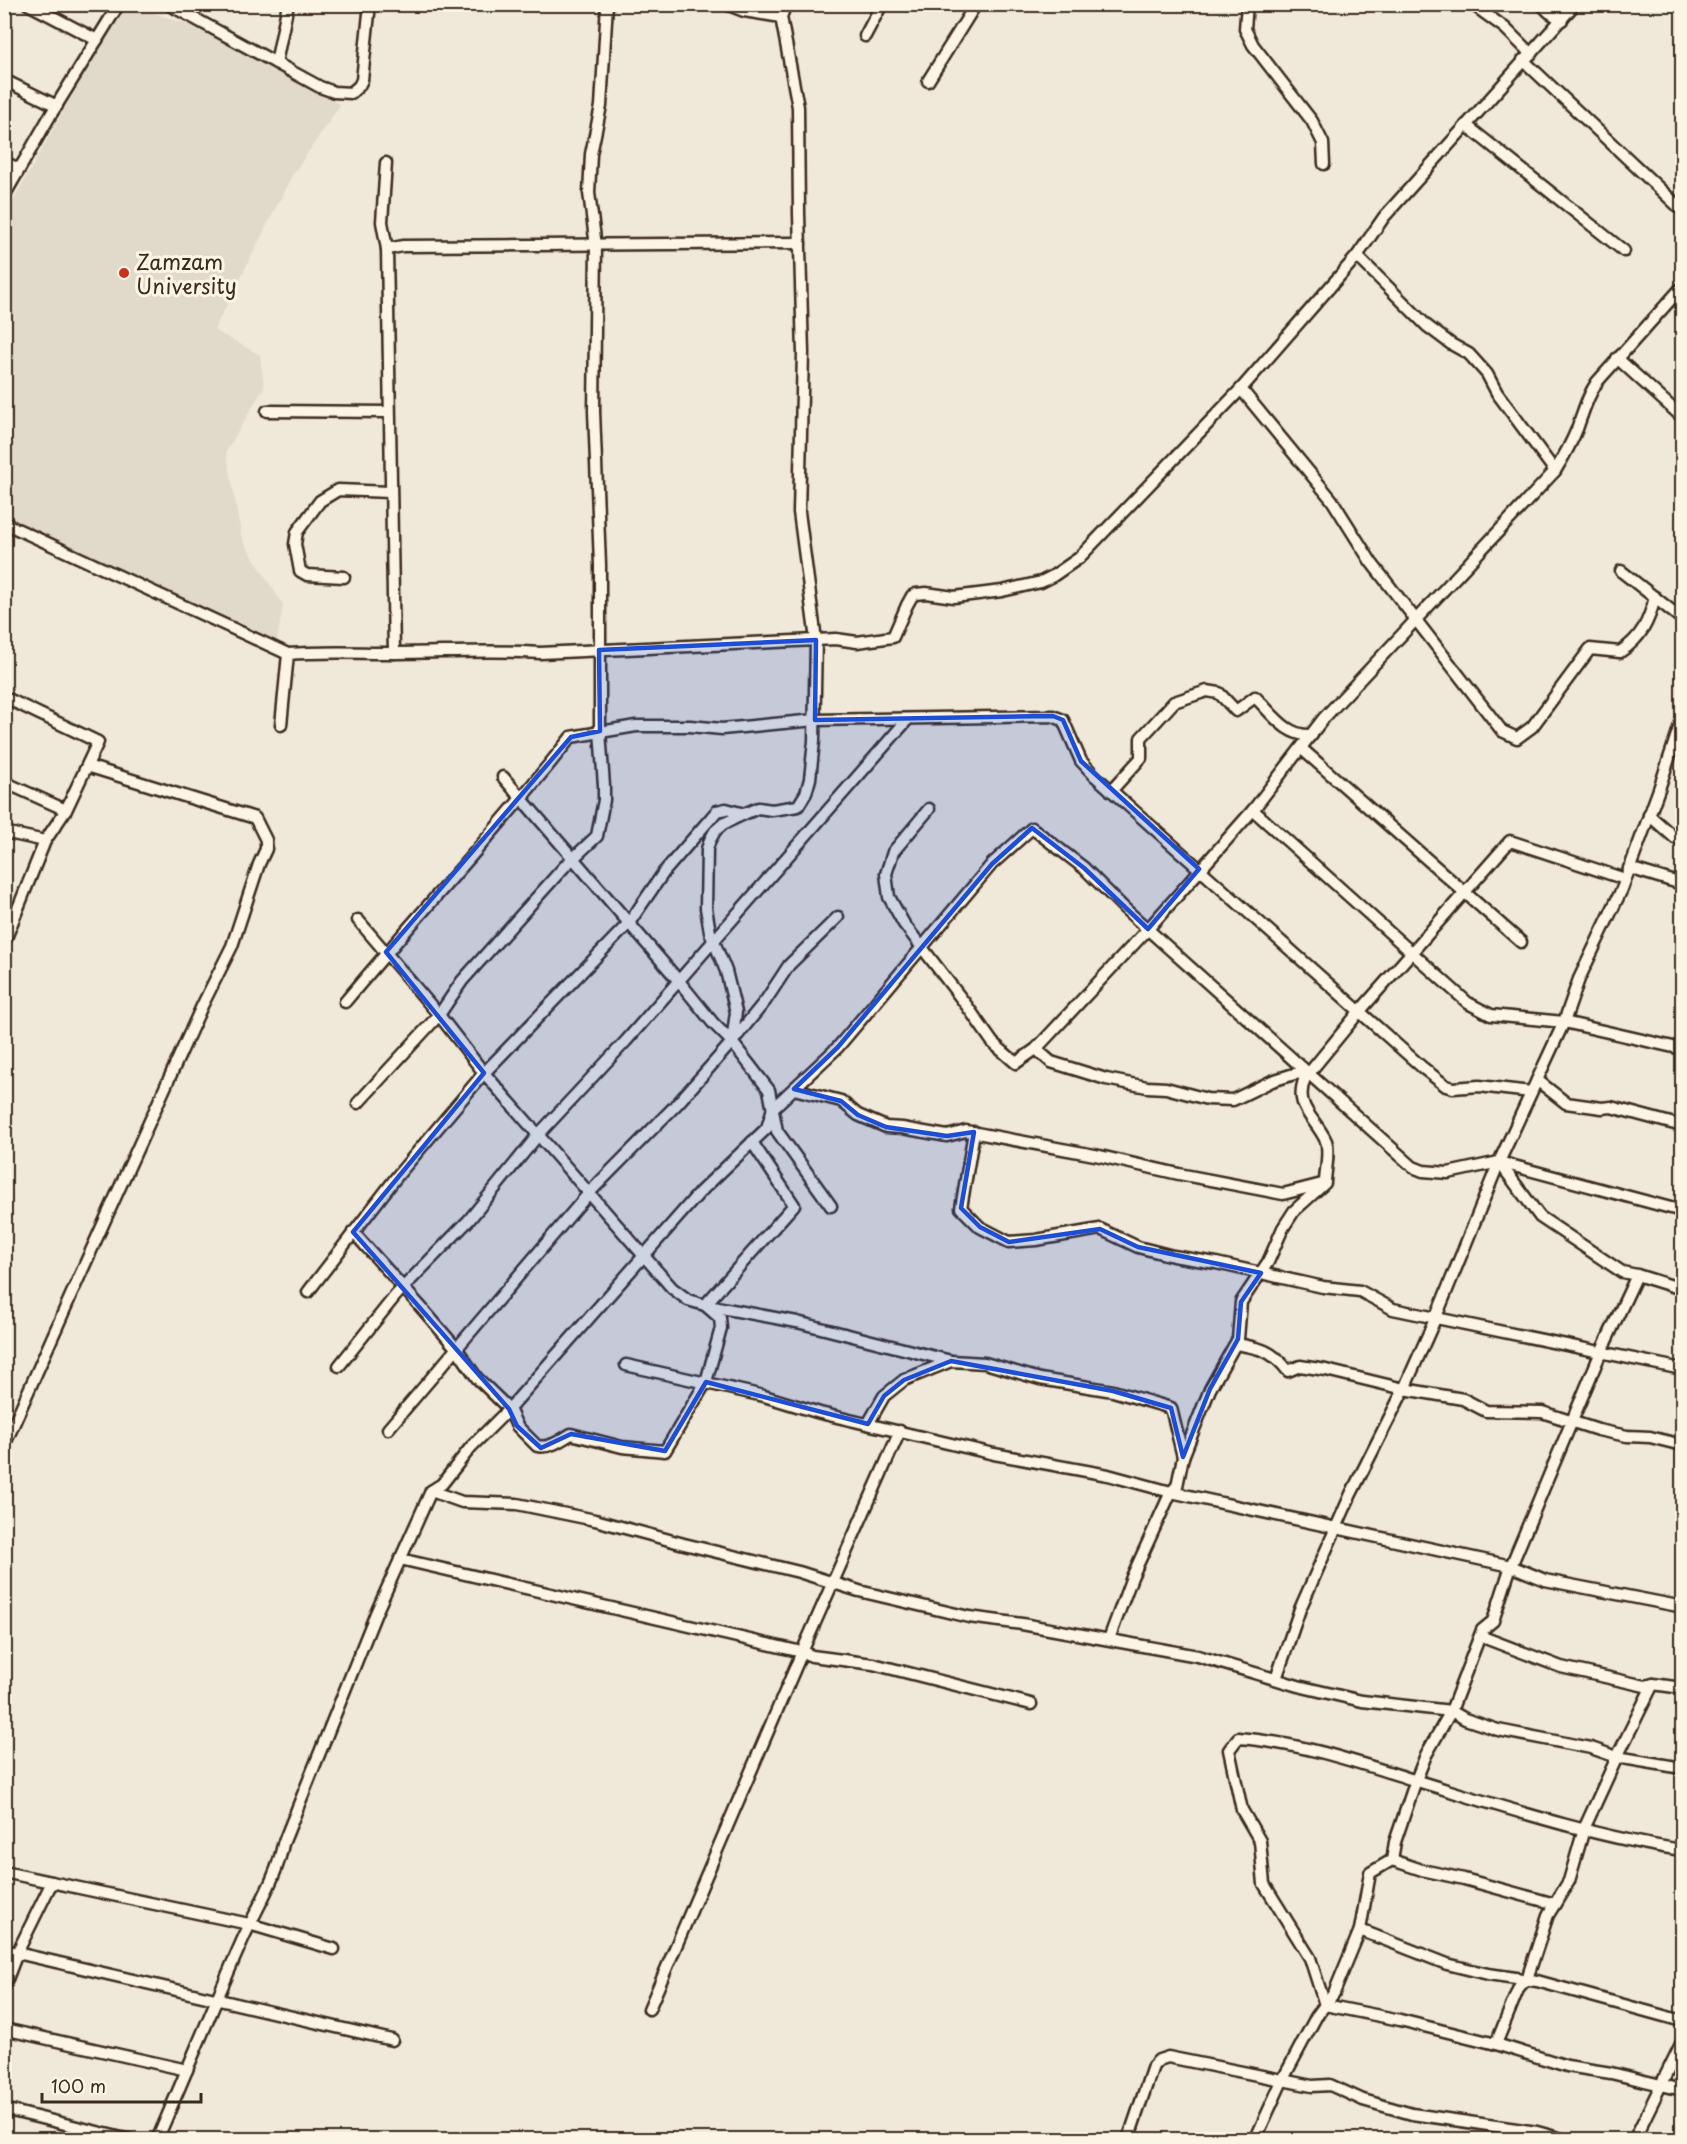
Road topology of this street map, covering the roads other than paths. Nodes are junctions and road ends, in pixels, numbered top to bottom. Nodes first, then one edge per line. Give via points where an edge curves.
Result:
1 (28, 4) edge
2 (119, 4) edge
3 (168, 4) edge
4 (288, 4) edge
5 (370, 4) edge
6 (607, 4) edge
7 (726, 4) edge
8 (786, 4) edge
9 (882, 4) edge
10 (976, 4) edge
11 (1246, 4) edge
12 (1472, 4) edge
13 (1541, 4) edge
14 (1575, 4) edge
15 (781, 16) junction
16 (1562, 20) junction
17 (865, 36) dead end
18 (97, 40) junction
19 (1527, 57) junction
20 (276, 63) junction
21 (4, 80) edge
22 (928, 81) dead end
23 (57, 106) junction
24 (1466, 125) junction
25 (4, 162) edge
26 (386, 163) dead end
27 (1324, 164) dead end
28 (19, 169) junction
29 (4, 196) edge
30 (1683, 210) edge
31 (800, 243) junction
32 (596, 246) junction
33 (387, 249) junction
34 (1624, 251) dead end
35 (1357, 256) junction
36 (1683, 286) edge
37 (1617, 358) junction
38 (1241, 389) junction
39 (267, 411) dead end
40 (389, 412) junction
41 (1683, 417) edge
42 (1555, 471) junction
43 (390, 492) junction
44 (4, 523) edge
45 (1621, 571) dead end
46 (344, 577) dead end
47 (1655, 597) junction
48 (1683, 619) edge
49 (1416, 620) junction
50 (816, 640) junction
51 (599, 650) junction
52 (394, 653) junction
53 (288, 654) junction
54 (4, 697) edge
55 (908, 719) junction
56 (1683, 719) edge
57 (815, 720) junction
58 (280, 724) dead end
59 (600, 731) junction
60 (1312, 735) junction
61 (1302, 749) junction
62 (87, 766) junction
63 (503, 777) dead end
64 (4, 782) edge
65 (1111, 791) junction
66 (522, 799) junction
67 (929, 809) dead end
68 (66, 810) junction
69 (1253, 810) junction
70 (744, 814) junction
71 (1649, 815) junction
72 (4, 832) edge
73 (1683, 841) edge
74 (45, 842) junction
75 (574, 858) junction
76 (1199, 869) junction
77 (1627, 874) junction
78 (1683, 884) edge
79 (1465, 894) junction
80 (838, 917) dead end
81 (358, 920) dead end
82 (629, 923) junction
83 (1148, 929) junction
84 (713, 941) junction
85 (1521, 942) dead end
86 (4, 944) edge
87 (923, 947) junction
88 (386, 952) junction
89 (1413, 953) junction
90 (678, 980) junction
91 (345, 1002) dead end
92 (1359, 1012) junction
93 (439, 1015) junction
94 (1564, 1022) junction
95 (732, 1042) junction
96 (1036, 1049) junction
97 (1683, 1049) edge
98 (484, 1072) junction
99 (1309, 1073) junction
100 (1537, 1080) junction
101 (794, 1089) junction
102 (1531, 1092) junction
103 (358, 1103) dead end
104 (773, 1108) junction
105 (1683, 1126) edge
106 (974, 1132) junction
107 (538, 1134) junction
108 (752, 1142) junction
109 (1499, 1162) junction
110 (1325, 1183) junction
111 (589, 1193) junction
112 (831, 1206) dead end
113 (1683, 1211) edge
114 (353, 1232) junction
115 (643, 1256) junction
116 (1261, 1273) junction
117 (1637, 1275) junction
118 (403, 1288) junction
119 (1683, 1289) edge
120 (308, 1292) dead end
121 (705, 1305) junction
122 (1436, 1317) junction
123 (1236, 1344) junction
124 (457, 1349) junction
125 (1601, 1352) junction
126 (951, 1361) junction
127 (626, 1365) dead end
128 (339, 1366) dead end
129 (1683, 1370) edge
130 (706, 1382) junction
131 (1404, 1389) junction
132 (509, 1409) junction
133 (1571, 1422) junction
134 (868, 1424) junction
135 (388, 1429) dead end
136 (900, 1431) junction
137 (1683, 1445) edge
138 (4, 1446) edge
139 (1183, 1457) junction
140 (431, 1491) junction
141 (1171, 1492) junction
142 (1335, 1529) junction
143 (400, 1559) junction
144 (1511, 1566) junction
145 (831, 1582) junction
146 (1683, 1605) edge
147 (1480, 1636) junction
148 (1109, 1639) junction
149 (802, 1652) junction
150 (1276, 1679) junction
151 (1653, 1684) junction
152 (1683, 1688) edge
153 (1031, 1704) dead end
154 (1451, 1711) junction
155 (1617, 1757) junction
156 (1683, 1768) edge
157 (1416, 1780) junction
158 (1584, 1829) junction
159 (1683, 1850) edge
160 (1392, 1860) junction
161 (4, 1872) edge
162 (52, 1882) junction
163 (1555, 1904) junction
164 (249, 1924) junction
165 (1360, 1930) junction
166 (334, 1948) dead end
167 (4, 1950) edge
168 (17, 1953) junction
169 (1527, 1979) junction
170 (4, 1987) edge
171 (216, 2000) junction
172 (1326, 2005) junction
173 (649, 2009) dead end
174 (1683, 2021) edge
175 (4, 2029) edge
176 (392, 2040) dead end
177 (1683, 2042) edge
178 (1496, 2044) junction
179 (187, 2070) junction
180 (1282, 2081) junction
181 (1661, 2085) junction
182 (1683, 2090) edge
183 (4, 2109) edge
184 (130, 2139) edge
185 (157, 2139) edge
186 (1128, 2139) edge
187 (1255, 2139) edge
188 (1566, 2139) edge
189 (1634, 2139) edge

1 - 18 street
2 - 18 street
3 - 20 street
4 - 20 street
5 - 20 street via 362,80 351,93 320,87
6 - 32 street via 601,106 590,164 589,193
7 - 15 street via 744,11
8 - 15 street
9 - 17 street
10 - 22 street
11 - 27 street via 1245,29 1312,121 1323,143
12 - 19 street via 1505,28
13 - 16 street
14 - 16 street
15 - 31 street via 798,107
16 - 19 street
18 - 23 street
19 - 24 street
19 - 30 street
21 - 23 street
23 - 28 street
24 - 34 street
24 - 35 street via 1384,218
25 - 28 street
26 - 33 street via 382,222
28 - 29 street
31 - 32 street
31 - 50 street via 803,353 798,512
32 - 33 street
32 - 51 street via 594,411
33 - 40 street
35 - 38 street
35 - 42 street via 1427,326 1470,354
36 - 37 street
37 - 41 street
37 - 42 street via 1588,395 1576,431
38 - 49 street via 1332,500 1371,562
38 - 50 street via 1079,558 1053,576 976,595 916,594 893,637 857,642
39 - 40 street
40 - 43 street
42 - 49 street
43 - 46 street via 338,490 320,501 297,532 300,571 307,575
43 - 52 street
44 - 53 street
45 - 47 street
47 - 48 street
47 - 49 street via 1636,641 1620,652 1590,649 1532,727 1517,738 1502,731
49 - 60 street
50 - 51 street
50 - 57 street
51 - 52 street
51 - 59 street
52 - 53 street
53 - 58 street
54 - 62 street via 98,742
55 - 57 street
55 - 65 street via 1053,716 1063,720 1081,761
55 - 84 street
56 - 71 street
57 - 59 street via 722,729 636,726
57 - 70 street via 810,779 803,800 798,806 758,808
59 - 66 street via 571,737
59 - 75 street via 604,800 597,836
60 - 61 street
60 - 65 street via 1285,729 1255,697 1236,711 1219,693 1207,691 1174,702 1161,715 1141,738 1141,758
61 - 69 street
61 - 79 street
62 - 68 street
62 - 138 street via 255,818 266,840 266,849 232,946
63 - 66 street
64 - 68 street
65 - 76 street
66 - 75 street
66 - 88 street
67 - 87 street via 892,852 886,874 889,897
68 - 74 street
69 - 76 street
69 - 89 street
70 - 82 street via 717,811 663,872
70 - 84 street via 715,831 707,849 706,908
71 - 73 street
71 - 77 street
72 - 74 street
74 - 86 street
75 - 82 street
75 - 93 street via 462,981
76 - 83 street
76 - 92 street
77 - 78 street
77 - 79 street via 1510,841
77 - 94 street via 1579,979
79 - 85 street
79 - 89 street
80 - 95 street via 789,965
81 - 88 street
82 - 90 street
82 - 98 street
83 - 87 street via 1084,868 1032,828 992,864
83 - 96 street
83 - 99 street
84 - 90 street
84 - 95 street via 726,971 736,1012
87 - 96 street via 993,1043 1016,1063
87 - 101 street via 838,1047
88 - 91 street
88 - 93 street
89 - 92 street
89 - 94 street via 1480,1011
90 - 95 street
90 - 107 street
92 - 99 street
92 - 102 street via 1446,1086
93 - 98 street
93 - 103 street
94 - 97 street
94 - 100 street
95 - 104 street via 769,1090
95 - 111 street
96 - 99 street via 1052,1062 1106,1079 1207,1099 1233,1100 1272,1081
98 - 107 street
98 - 114 street
99 - 109 street via 1413,1167 1448,1173
99 - 110 street via 1300,1089 1300,1100 1327,1143
100 - 102 street
100 - 105 street via 1566,1103 1611,1107
101 - 104 street
101 - 106 street via 841,1101 858,1115 886,1127 947,1136
102 - 109 street
104 - 108 street via 767,1128
104 - 112 street via 777,1131
106 - 110 street via 1283,1194
106 - 116 street via 961,1208 980,1227 1009,1242 1100,1229 1138,1248
107 - 111 street
107 - 118 street via 469,1220
108 - 115 street via 700,1192
108 - 121 street via 794,1205
109 - 113 street
109 - 117 street via 1540,1216 1622,1272
109 - 122 street
110 - 116 street via 1294,1211
111 - 115 street
111 - 124 street
114 - 118 street
114 - 120 street
115 - 121 street via 672,1288 688,1300
115 - 132 street
116 - 122 street via 1360,1291 1393,1309
116 - 123 street via 1241,1302
117 - 119 street
117 - 125 street
118 - 124 street
118 - 128 street
121 - 126 street via 797,1322
121 - 130 street via 720,1318 721,1328
122 - 125 street
122 - 131 street
123 - 131 street via 1267,1351 1288,1371 1300,1366 1326,1370
123 - 139 street via 1210,1389
124 - 132 street via 477,1378
124 - 135 street
125 - 129 street
125 - 133 street
126 - 134 street via 904,1380 884,1396
126 - 139 street via 985,1363 1171,1408
127 - 130 street
130 - 132 street via 665,1451 622,1447 571,1434 541,1448 518,1426
130 - 134 street
131 - 133 street via 1463,1399 1486,1411 1542,1412
131 - 142 street
132 - 140 street via 471,1447 442,1484
133 - 137 street
133 - 144 street
134 - 136 street
136 - 141 street
136 - 145 street
139 - 141 street via 1177,1486
140 - 143 street
140 - 145 street via 462,1502 517,1504 595,1520
141 - 142 street
141 - 148 street
142 - 144 street
142 - 150 street via 1300,1609
143 - 149 street
143 - 164 street via 287,1833 274,1874
144 - 146 street via 1545,1580
144 - 147 street via 1492,1621
145 - 148 street via 969,1617
145 - 149 street
147 - 151 street via 1561,1667 1645,1686
147 - 154 street
148 - 150 street via 1198,1656
149 - 153 street via 873,1664
149 - 173 street
150 - 154 street via 1362,1701
151 - 152 street
151 - 155 street
154 - 155 street via 1481,1726
154 - 157 street
155 - 156 street
155 - 158 street
157 - 158 street
157 - 160 street
157 - 172 street via 1266,1740 1238,1738 1229,1750 1242,1810 1260,1841 1264,1884 1310,1958
158 - 159 street
158 - 163 street via 1569,1881
160 - 163 street
160 - 165 street via 1370,1873
161 - 162 street
162 - 164 street
162 - 168 street
163 - 169 street
164 - 166 street
164 - 171 street
165 - 169 street via 1447,1964
165 - 172 street
167 - 168 street
168 - 170 street
168 - 171 street
169 - 174 street
169 - 178 street
171 - 176 street
171 - 179 street
172 - 178 street
172 - 180 street
175 - 179 street
177 - 181 street
178 - 181 street via 1567,2066
179 - 185 street
180 - 186 street via 1179,2058 1159,2060 1153,2066
180 - 187 street
180 - 188 street via 1330,2085 1363,2100 1412,2114
181 - 182 street
181 - 189 street
183 - 184 street

